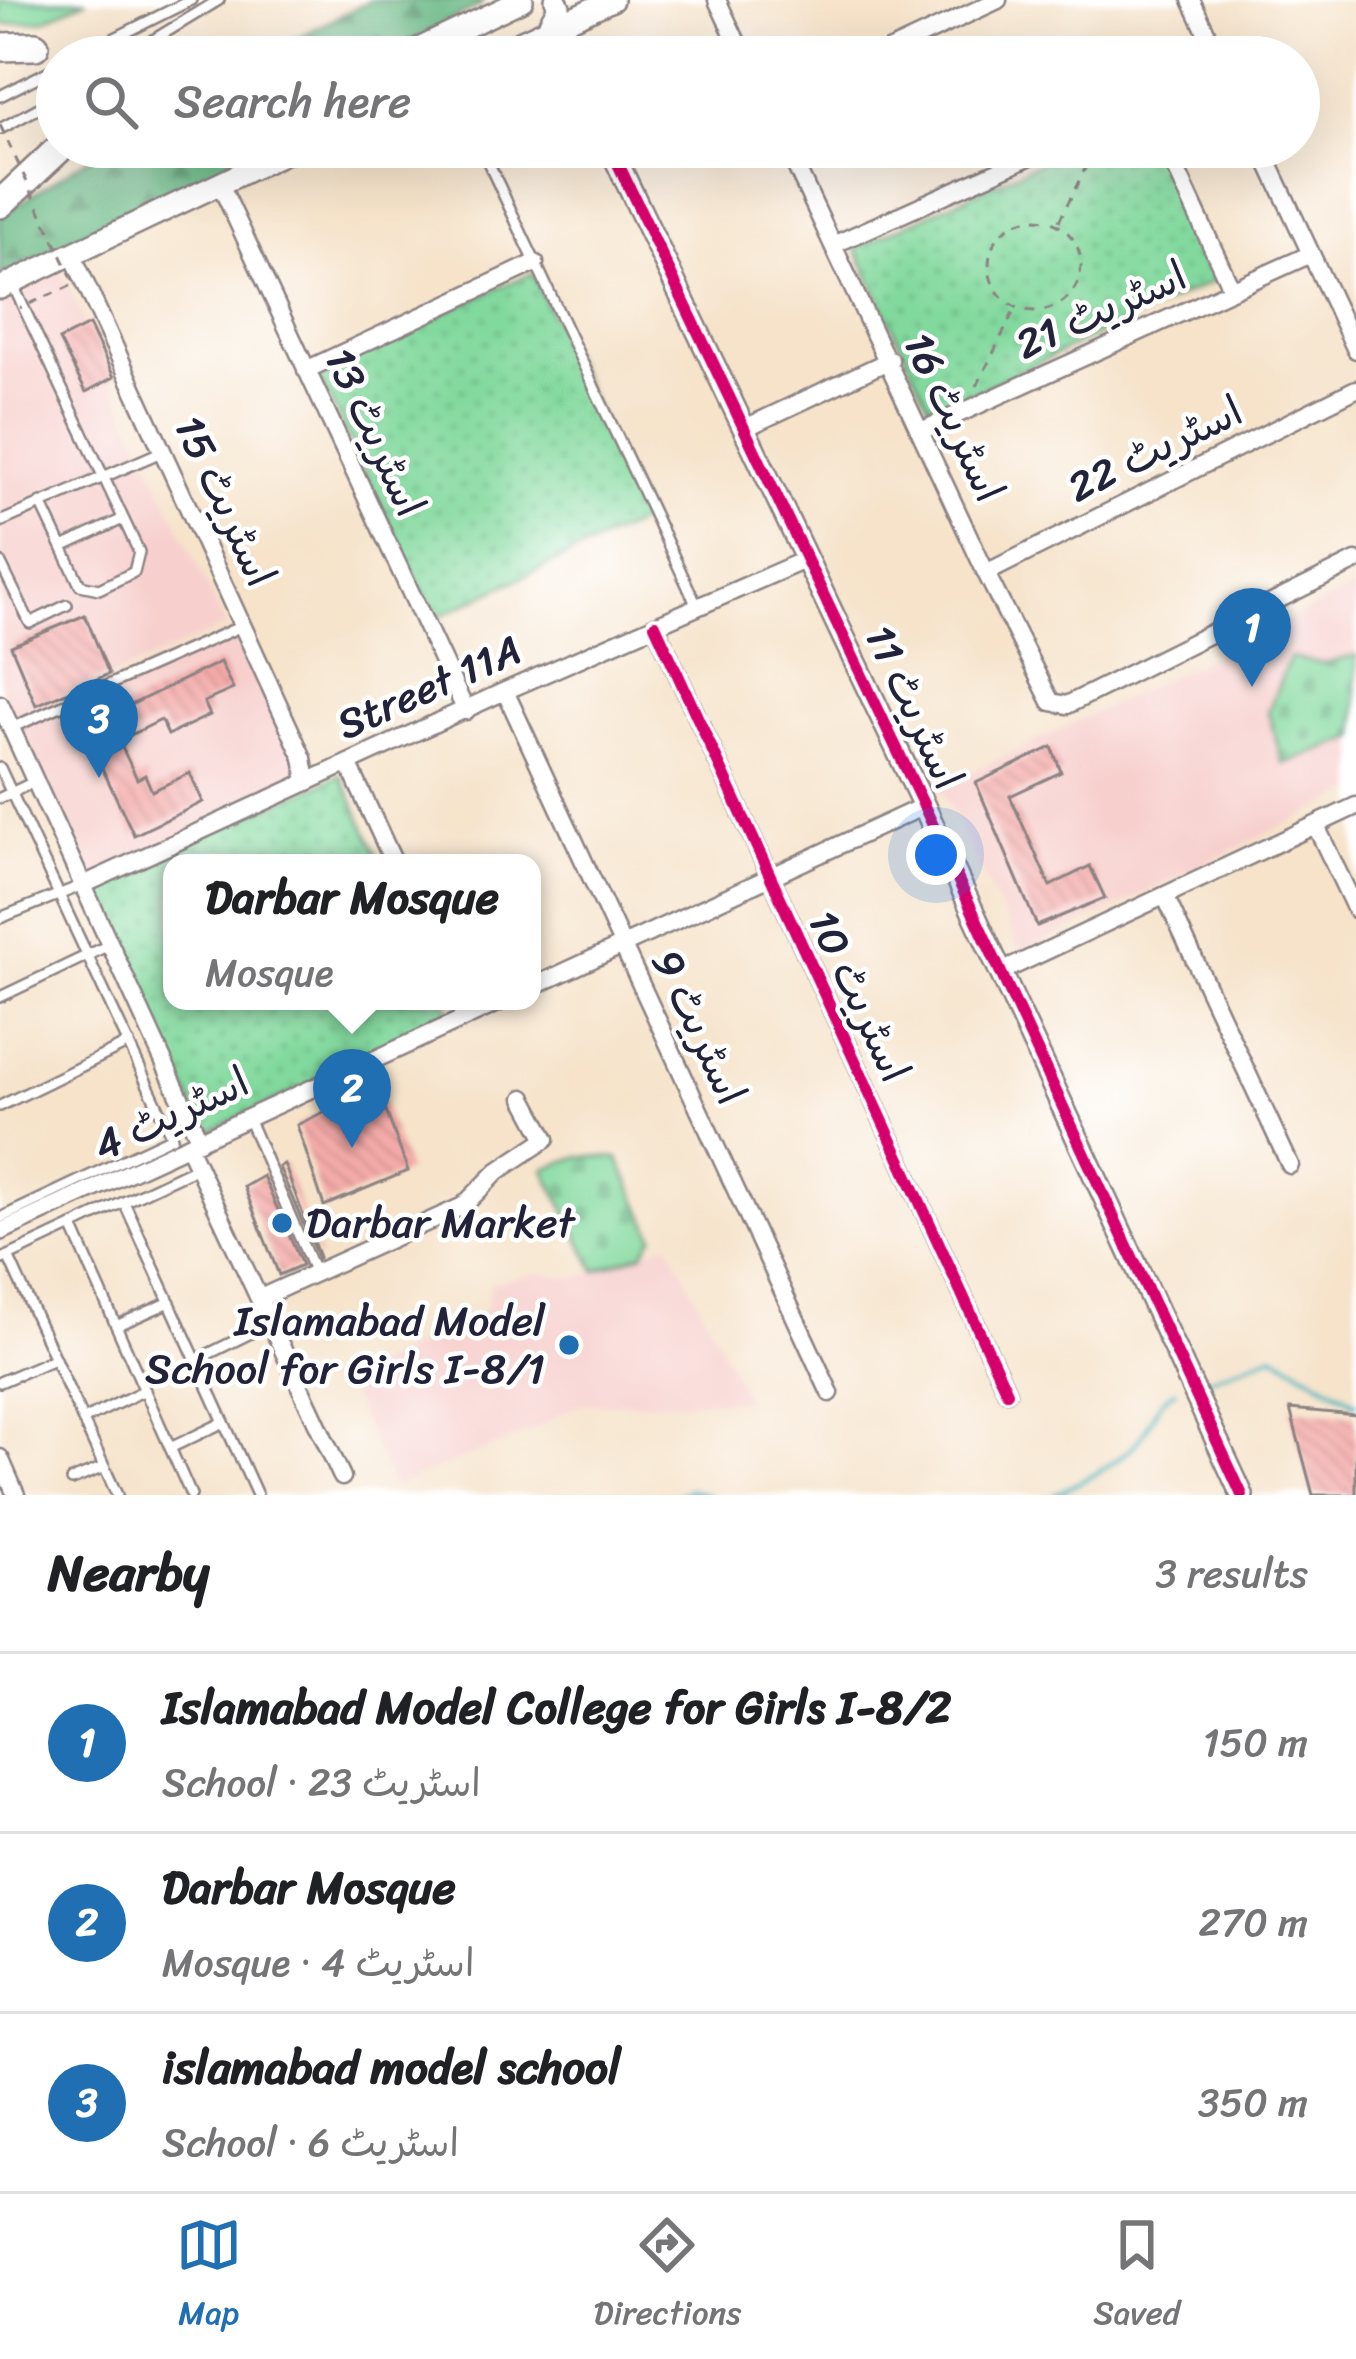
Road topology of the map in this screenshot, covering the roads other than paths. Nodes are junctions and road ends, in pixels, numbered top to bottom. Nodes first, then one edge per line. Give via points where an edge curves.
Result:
1 (191, 0) edge
2 (219, 0) edge
3 (524, 0) edge
4 (612, 0) edge
5 (717, 0) edge
6 (998, 0) edge
7 (1191, 0) edge
8 (553, 17) edge
9 (119, 36) edge
10 (159, 36) edge
11 (447, 36) edge
12 (522, 36) edge
13 (734, 36) edge
14 (921, 36) edge
15 (1208, 36) edge
16 (35, 46) dead end
17 (0, 47) edge
18 (36, 78) edge
19 (0, 96) edge
20 (36, 109) edge
21 (0, 127) edge
22 (39, 168) edge
23 (245, 168) edge
24 (491, 168) edge
25 (620, 168) edge
26 (797, 168) edge
27 (1004, 168) edge
28 (1176, 168) edge
29 (1271, 168) edge
30 (220, 184) junction
31 (0, 204) edge
32 (833, 245) junction
33 (72, 254) junction
34 (1311, 254) junction
35 (536, 263) junction
36 (6, 285) edge
37 (1232, 290) junction
38 (1356, 350) edge
39 (890, 360) junction
40 (307, 370) junction
41 (1356, 389) edge
42 (746, 428) junction
43 (921, 431) junction
44 (161, 452) junction
45 (104, 477) junction
46 (41, 503) junction
47 (123, 519) junction
48 (0, 522) edge
49 (62, 548) junction
50 (807, 559) junction
51 (0, 562) edge
52 (1356, 562) edge
53 (986, 573) junction
54 (67, 604) dead end
55 (697, 606) junction
56 (244, 625) junction
57 (655, 625) junction
58 (505, 691) junction
59 (0, 704) edge
60 (466, 711) junction
61 (11, 728) junction
62 (348, 763) junction
63 (0, 769) edge
64 (36, 781) junction
65 (307, 781) junction
66 (11, 793) junction
67 (0, 798) edge
68 (924, 806) junction
69 (1356, 806) edge
70 (1316, 826) junction
71 (390, 854) edge
72 (769, 880) junction
73 (83, 884) junction
74 (62, 894) junction
75 (1165, 896) junction
76 (1356, 910) edge
77 (0, 918) edge
78 (110, 944) junction
79 (621, 945) junction
80 (89, 954) junction
81 (1001, 972) junction
82 (541, 983) edge
83 (0, 997) edge
84 (461, 1010) edge
85 (129, 1042) junction
86 (524, 1098) dead end
87 (0, 1106) edge
88 (248, 1118) junction
89 (194, 1143) junction
90 (1290, 1165) dead end
91 (198, 1167) junction
92 (124, 1202) junction
93 (0, 1218) edge
94 (72, 1226) junction
95 (0, 1232) edge
96 (4, 1258) edge
97 (315, 1273) junction
98 (260, 1298) junction
99 (170, 1302) junction
100 (271, 1323) junction
101 (116, 1326) junction
102 (55, 1359) junction
103 (196, 1360) junction
104 (0, 1382) edge
105 (145, 1390) junction
106 (830, 1393) dead end
107 (1006, 1393) dead end
108 (82, 1420) junction
109 (224, 1422) junction
110 (170, 1448) junction
111 (0, 1458) edge
112 (104, 1467) junction
113 (342, 1477) dead end
114 (72, 1480) dead end
115 (19, 1492) edge
116 (117, 1495) edge
117 (191, 1495) edge
118 (257, 1495) edge
119 (1242, 1495) edge

1 - 9 lane
2 - 10 lane
3 - 8 street via 534,16
3 - 11 street
4 - 8 street
5 - 13 street
6 - 14 street
7 - 15 street
8 - 12 street
16 - 17 main road
18 - 19 lane
20 - 21 lane
22 - 31 main road
23 - 30 street
24 - 35 lane
25 - 42 street, اسٹریٹ 11
26 - 32 street, اسٹریٹ 16
27 - 32 street
28 - 37 street
29 - 34 street
30 - 33 street
30 - 40 street, اسٹریٹ 13
32 - 39 street, اسٹریٹ 16
33 - 36 street
33 - 44 street, اسٹریٹ 15
34 - 37 street, اسٹریٹ 21
34 - 38 street
35 - 40 street
35 - 55 lane
36 - 45 lane
37 - 43 street, اسٹریٹ 21
39 - 42 street
39 - 43 street, اسٹریٹ 16
40 - 60 street, اسٹریٹ 13
41 - 53 street, اسٹریٹ 22
42 - 50 street, اسٹریٹ 11
43 - 53 street, اسٹریٹ 16
44 - 45 lane
44 - 56 street, اسٹریٹ 15
45 - 46 lane
45 - 47 lane
46 - 48 lane
46 - 49 lane
47 - 49 lane
47 - 49 lane via 140,562 99,590 80,585
50 - 55 street, Street 11A
50 - 68 street, اسٹریٹ 11
51 - 54 lane via 30,623
52 - 53 street, اسٹریٹ 16 via 1067,706 1052,702
55 - 57 street, Street 11A
56 - 61 lane
56 - 65 street, اسٹریٹ 15
57 - 58 street, Street 11A
57 - 72 street, اسٹریٹ 10
58 - 60 street, Street 11A
58 - 79 street, اسٹریٹ 9
59 - 61 street
60 - 62 street, Street 11A
61 - 64 street
62 - 65 street, Street 11A
62 - 71 street
63 - 66 lane
64 - 66 lane
64 - 73 street
65 - 73 street, Street 11A
66 - 67 lane
66 - 74 lane
68 - 72 street
68 - 81 street, اسٹریٹ 11
69 - 70 street
70 - 75 street
70 - 76 street
72 - 79 street
72 - 107 street, اسٹریٹ 10
73 - 74 lane
73 - 78 street
74 - 77 lane
74 - 80 lane
75 - 81 street
75 - 90 street
78 - 80 lane
78 - 89 street
79 - 82 street
79 - 106 street, اسٹریٹ 9
80 - 83 lane
80 - 85 lane
81 - 119 street, اسٹریٹ 11
84 - 88 street, اسٹریٹ 4
85 - 87 lane
85 - 93 lane via 172,1137
86 - 97 street via 546,1139 463,1206
88 - 89 street, اسٹریٹ 4
88 - 97 lane
89 - 91 street
89 - 95 street, اسٹریٹ 4
91 - 92 lane
91 - 98 street
92 - 94 lane
92 - 99 lane
94 - 96 lane
94 - 101 lane
96 - 102 lane
97 - 98 street
98 - 100 street
99 - 101 lane
99 - 103 lane
100 - 103 lane
100 - 113 street
101 - 105 lane
102 - 104 lane
102 - 108 lane
103 - 109 lane
105 - 108 lane
105 - 110 lane
108 - 112 lane
109 - 110 lane
109 - 118 lane
110 - 117 lane
111 - 115 street
112 - 114 lane
112 - 116 lane

